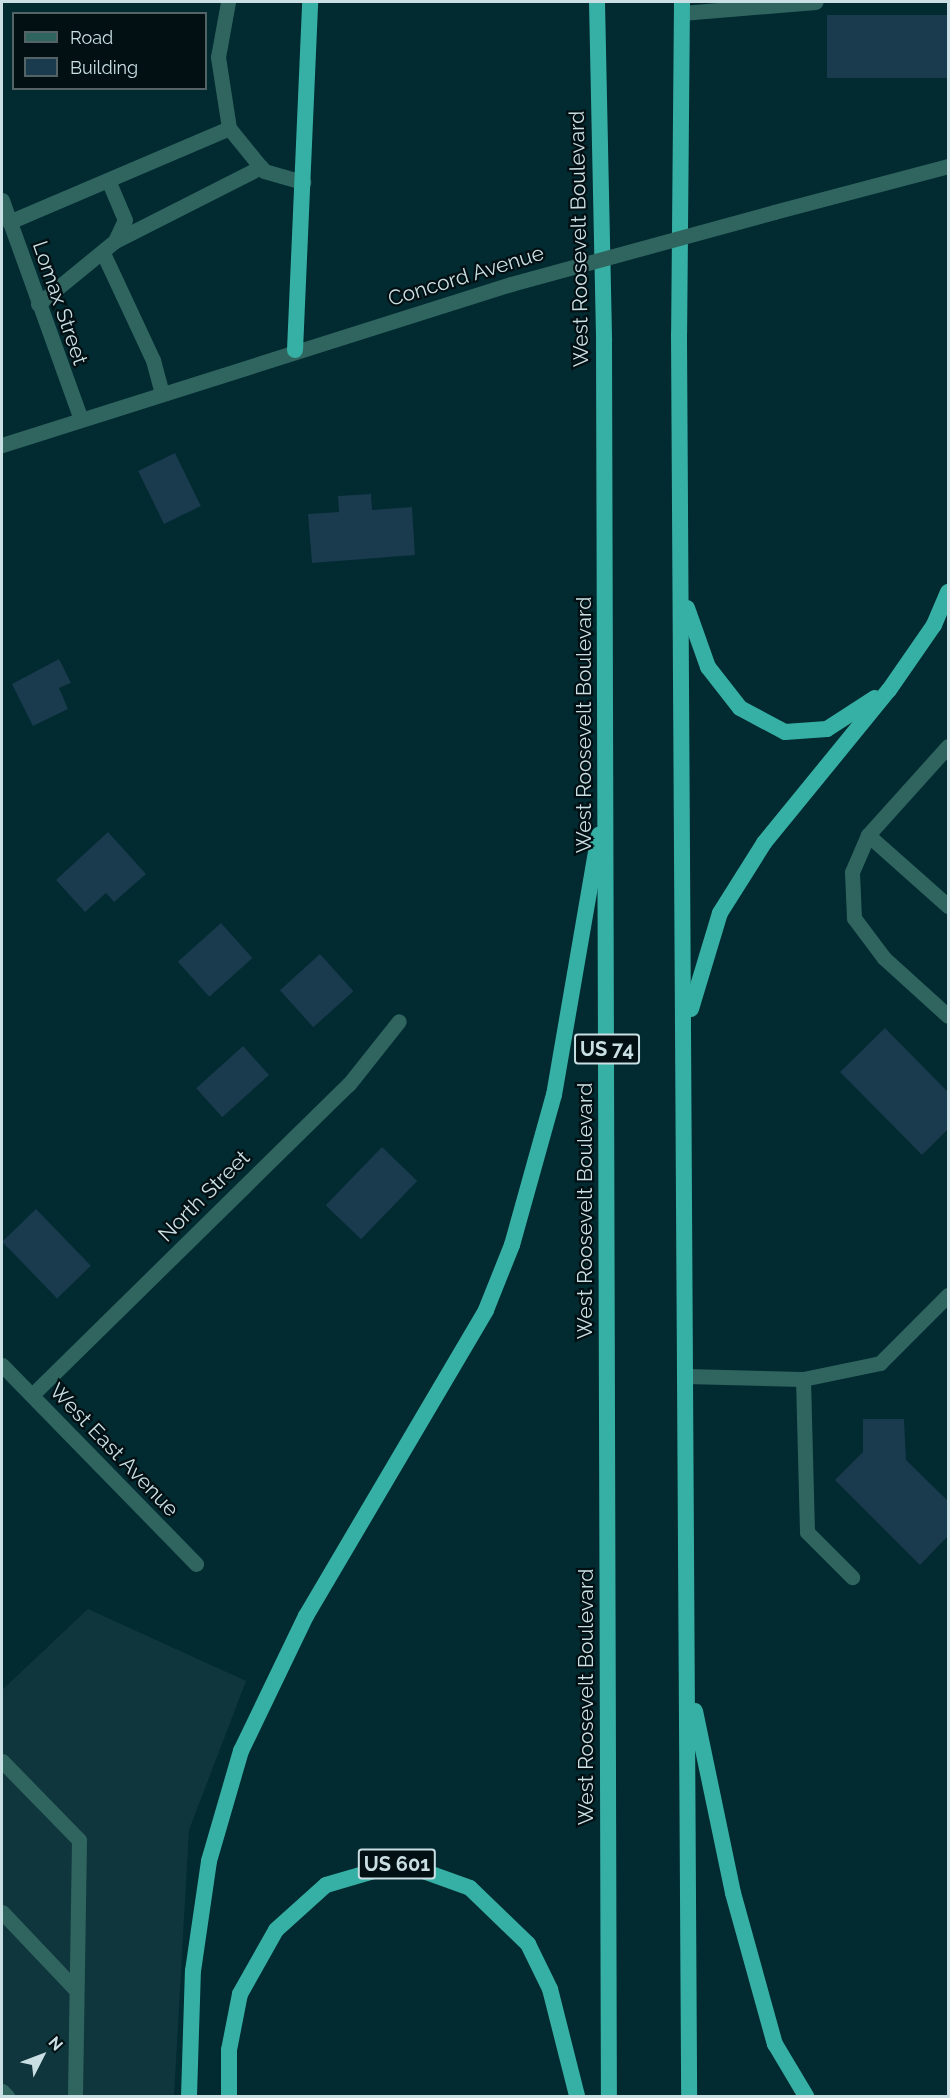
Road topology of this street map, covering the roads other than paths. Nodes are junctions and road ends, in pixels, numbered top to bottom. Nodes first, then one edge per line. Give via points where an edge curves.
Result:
1 (228, 2) edge
2 (310, 2) edge
3 (597, 2) edge
4 (816, 2) edge
5 (682, 7) edge
6 (228, 128) junction
7 (948, 166) edge
8 (261, 167) junction
9 (108, 180) junction
10 (303, 182) junction
11 (2, 200) edge
12 (9, 222) junction
13 (115, 241) junction
14 (103, 253) junction
15 (38, 304) junction
16 (295, 350) junction
17 (162, 393) junction
18 (81, 419) junction
19 (2, 445) edge
20 (948, 592) edge
21 (682, 595) junction
22 (889, 690) junction
23 (948, 746) edge
24 (606, 792) junction
25 (868, 835) junction
26 (948, 906) edge
27 (948, 1016) edge
28 (399, 1021) dead end
29 (686, 1024) junction
30 (948, 1295) edge
31 (2, 1365) edge
32 (686, 1376) junction
33 (803, 1379) junction
34 (32, 1395) junction
35 (196, 1564) dead end
36 (852, 1576) dead end
37 (688, 1677) junction
38 (2, 1761) edge
39 (2, 1912) edge
40 (76, 1990) junction
41 (2, 2091) edge
42 (7, 2097) edge
43 (75, 2097) edge
44 (189, 2097) edge
45 (229, 2097) edge
46 (577, 2097) edge
47 (609, 2097) edge
48 (689, 2097) edge
49 (806, 2097) edge

1 - 6 street via 218,57
2 - 10 highway
3 - 24 highway, West Roosevelt Boulevard / US 74
4 - 5 street
5 - 21 highway
6 - 8 street
6 - 9 street
7 - 16 street, Concord Avenue, bridge via 511,284
8 - 10 street
8 - 13 street
9 - 12 street
9 - 13 street via 125,220
10 - 16 highway
11 - 12 street, Lomax Street
12 - 15 street, Lomax Street
13 - 14 street
14 - 15 street
14 - 17 street via 153,360
15 - 18 street, Lomax Street
16 - 17 street, Concord Avenue
17 - 18 street, Concord Avenue
18 - 19 street, Concord Avenue
20 - 22 highway via 934,625
21 - 22 highway via 708,667 740,708 785,732 826,729
21 - 29 highway
22 - 29 highway via 764,843 720,913
23 - 25 street
24 - 44 highway via 554,1095 512,1245 486,1310 306,1616 241,1751 209,1861 194,1960
24 - 47 highway, West Roosevelt Boulevard / US 74
25 - 26 street
25 - 27 street via 852,872 854,918 884,958
28 - 34 street, North Street via 349,1084
29 - 32 highway
30 - 33 street via 880,1363
31 - 34 street, West East Avenue
32 - 33 street
32 - 37 highway
33 - 36 street via 807,1532
34 - 35 street, West East Avenue
37 - 48 highway
37 - 49 highway via 734,1893 775,2043
38 - 40 street via 79,1840
39 - 40 street
40 - 43 street
41 - 42 street
45 - 46 highway, US 601 via 229,2050 240,1994 276,1930 326,1885 401,1863 470,1888 528,1944 550,1989

